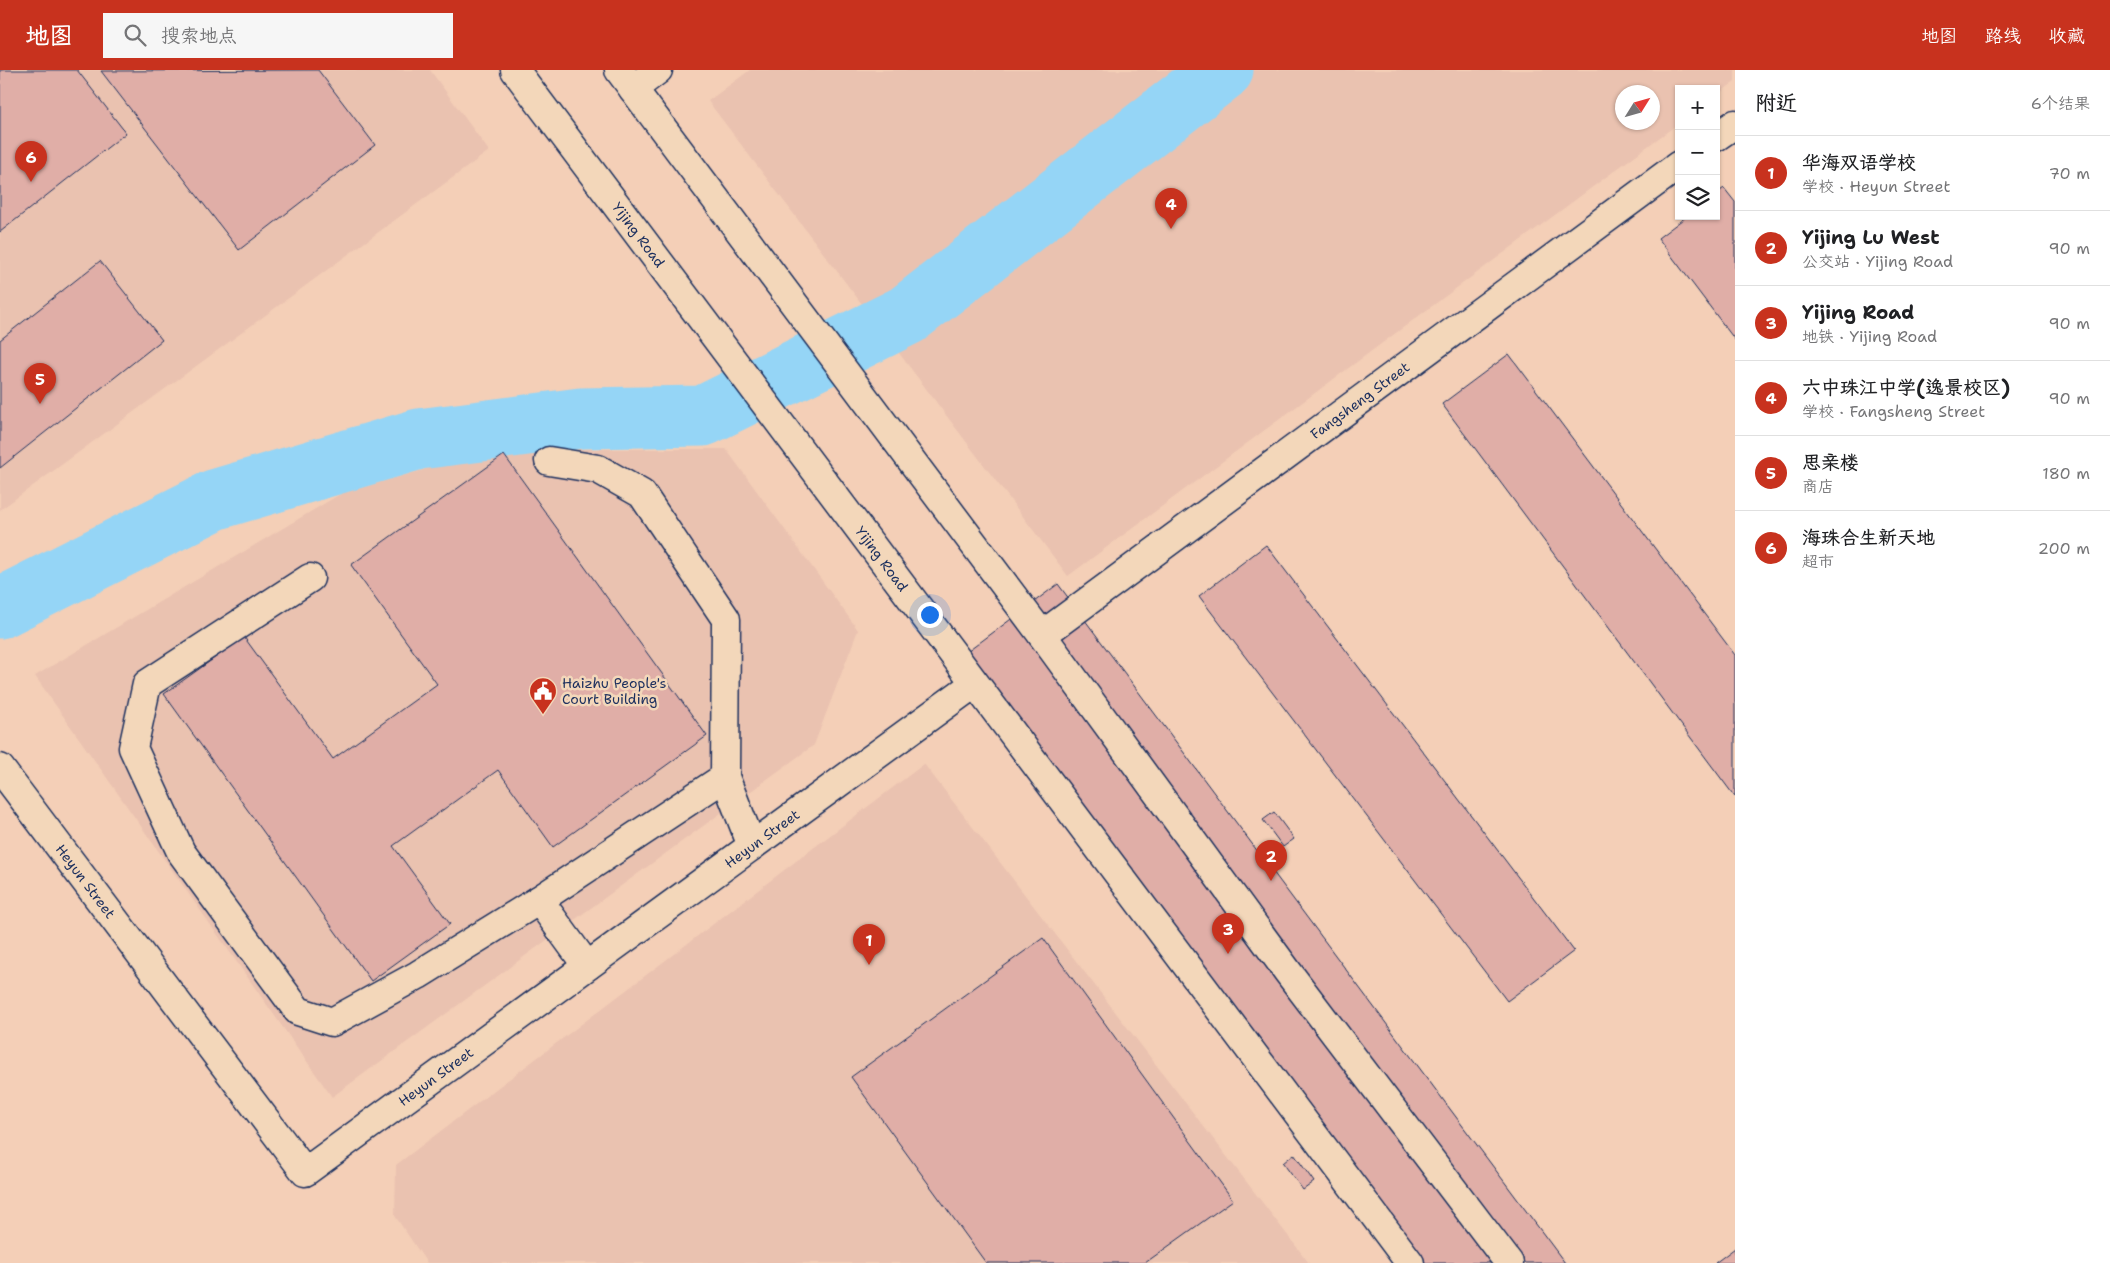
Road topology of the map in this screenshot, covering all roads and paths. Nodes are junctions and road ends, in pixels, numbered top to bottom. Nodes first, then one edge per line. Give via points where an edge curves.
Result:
1 (515, 70) edge
2 (658, 70) edge
3 (626, 79) edge
4 (1735, 124) edge
5 (1720, 135) edge
6 (1675, 168) edge
7 (549, 461) dead end
8 (310, 578) dead end
9 (1042, 635) junction
10 (974, 684) junction
11 (0, 768) edge
12 (725, 777) junction
13 (752, 846) junction
14 (539, 900) junction
15 (587, 966) junction
16 (1410, 1263) edge
17 (1509, 1263) edge

1 - 10 main road, Yijing Road
2 - 3 main road
3 - 9 main road
4 - 5 main road
6 - 9 main road, Fangsheng Street
7 - 12 main road via 598,469 642,494 726,619
8 - 14 main road via 147,684 133,748 181,852 298,1011 332,1022 418,975
9 - 17 main road via 1288,972
10 - 13 main road, Heyun Street
10 - 16 main road, Yijing Road
11 - 15 main road, Heyun Street via 305,1172
12 - 13 main road
12 - 14 main road
13 - 15 main road, Heyun Street
14 - 15 main road

